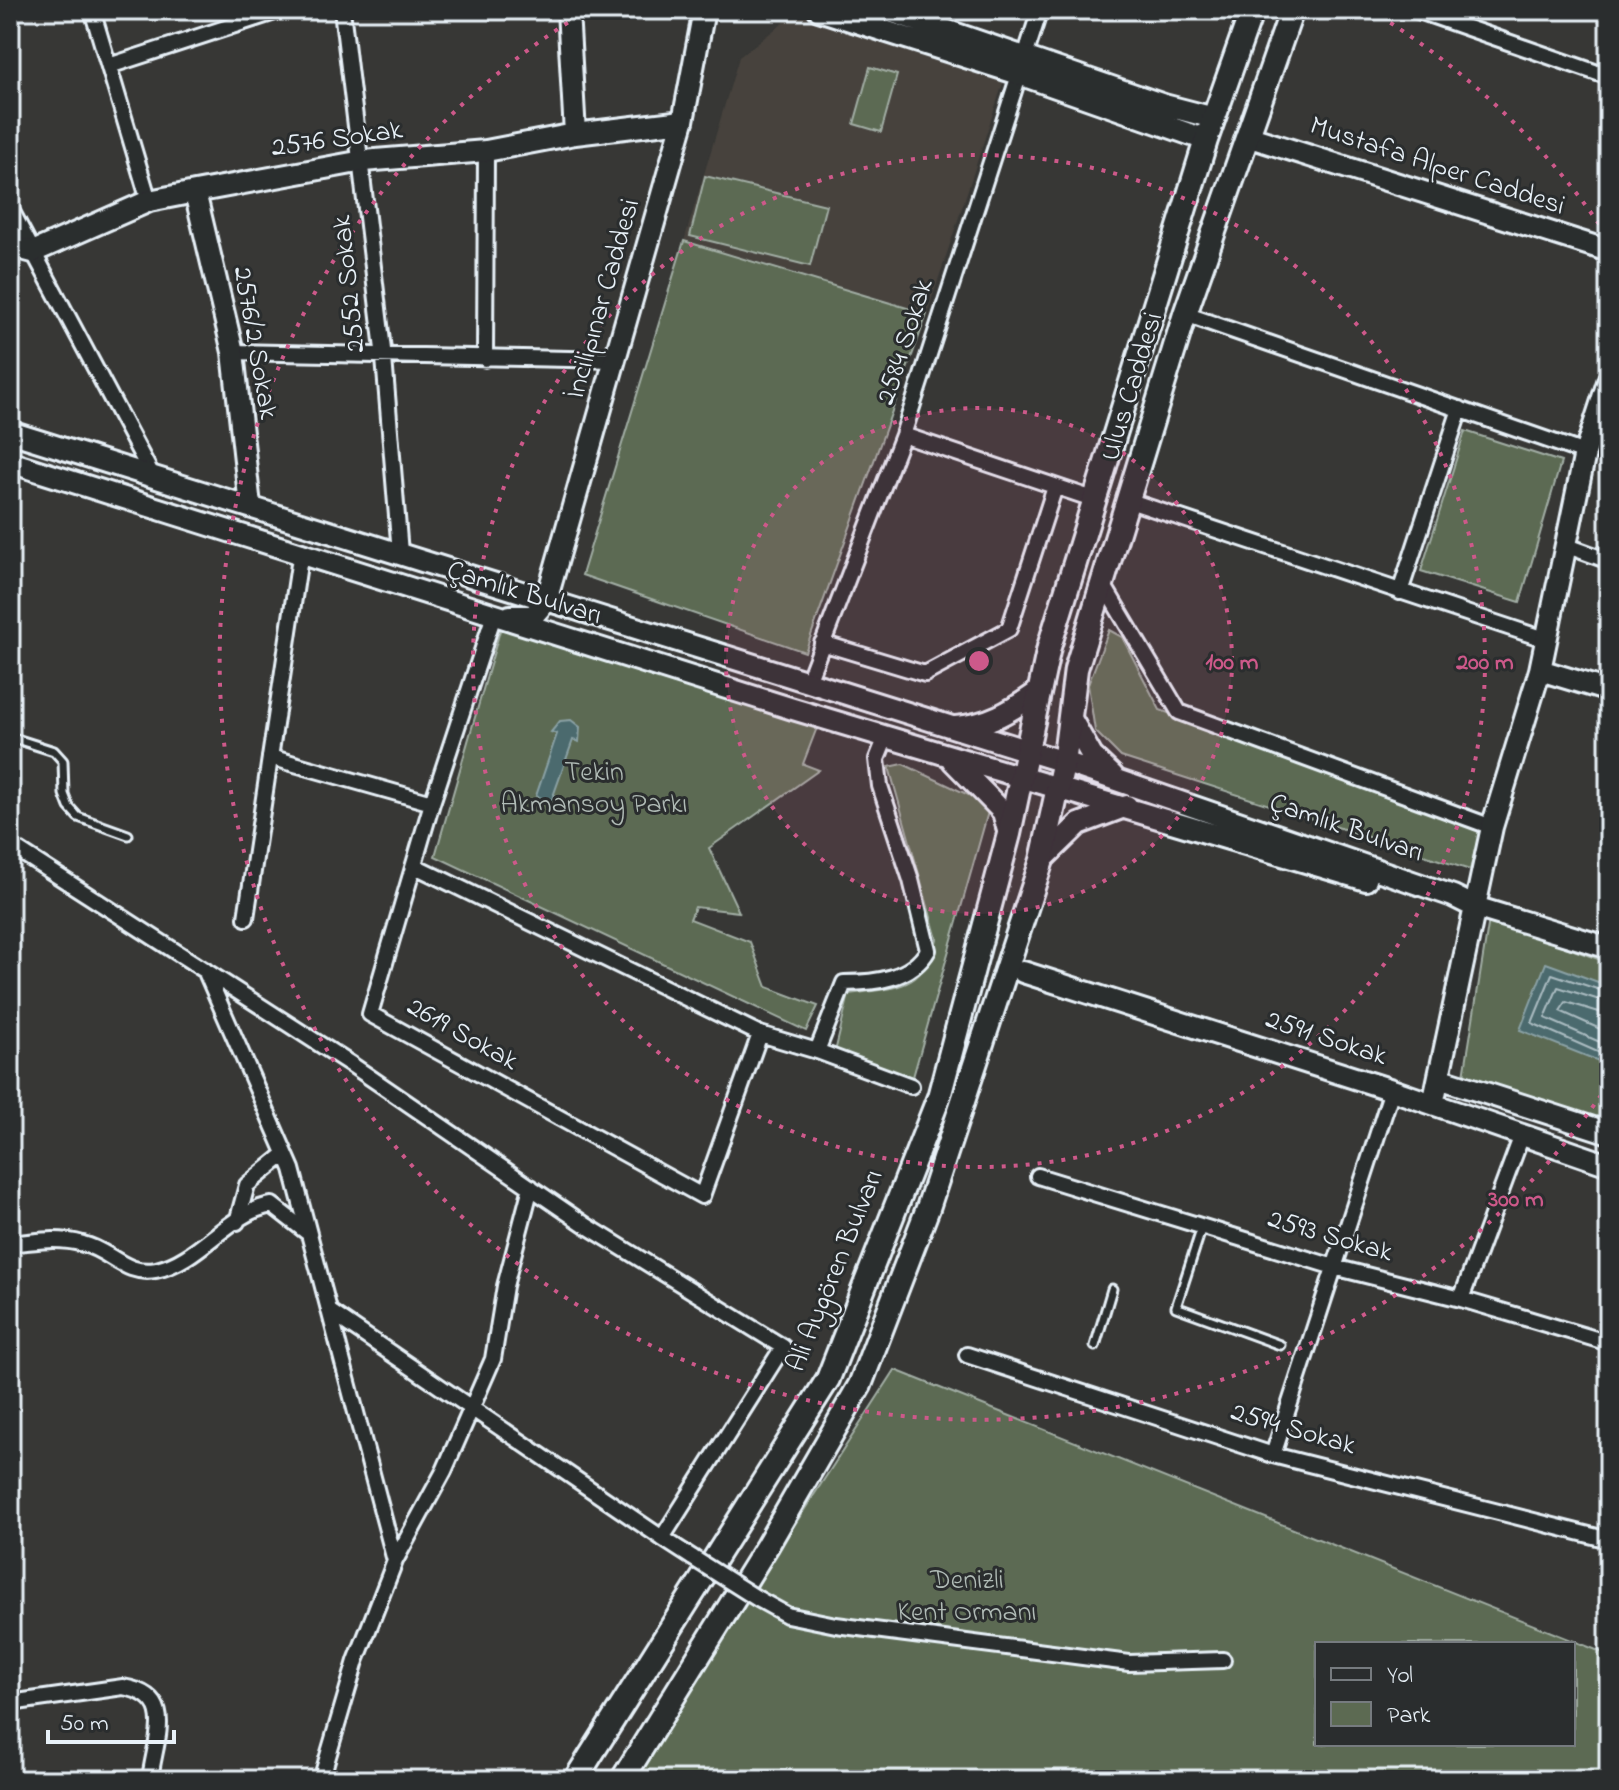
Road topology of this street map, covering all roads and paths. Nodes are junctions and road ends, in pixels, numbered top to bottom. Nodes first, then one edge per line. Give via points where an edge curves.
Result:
1 (92, 10) edge
2 (281, 10) edge
3 (342, 10) edge
4 (568, 10) edge
5 (704, 10) edge
6 (819, 10) edge
7 (887, 10) edge
8 (1040, 10) edge
9 (1252, 10) edge
10 (1292, 10) edge
11 (1416, 10) edge
12 (1022, 65) junction
13 (109, 66) junction
14 (1609, 77) edge
15 (1214, 118) junction
16 (683, 121) junction
17 (575, 134) junction
18 (1247, 136) junction
19 (1206, 140) junction
20 (486, 151) junction
21 (363, 161) junction
22 (195, 192) junction
23 (149, 201) junction
24 (10, 208) edge
25 (10, 246) edge
26 (1609, 251) edge
27 (33, 252) junction
28 (1185, 314) junction
29 (233, 352) junction
30 (384, 358) junction
31 (485, 359) junction
32 (616, 360) junction
33 (1609, 379) edge
34 (1460, 409) junction
35 (10, 432) edge
36 (903, 435) junction
37 (1585, 453) junction
38 (10, 462) edge
39 (152, 475) junction
40 (1055, 487) junction
41 (1096, 500) junction
42 (1130, 501) junction
43 (250, 506) junction
44 (1565, 545) junction
45 (301, 551) junction
46 (400, 553) junction
47 (1609, 561) edge
48 (553, 576) junction
49 (1103, 584) junction
50 (1400, 592) junction
51 (526, 594) junction
52 (546, 601) junction
53 (494, 615) junction
54 (1547, 640) junction
55 (822, 643) junction
56 (1540, 670) junction
57 (807, 684) junction
58 (1609, 691) edge
59 (1038, 692) junction
60 (1070, 717) junction
61 (947, 728) junction
62 (10, 737) edge
63 (886, 737) junction
64 (1027, 753) junction
65 (943, 754) junction
66 (270, 757) junction
67 (1064, 762) junction
68 (1022, 779) junction
69 (1123, 783) junction
70 (1058, 788) junction
71 (432, 803) junction
72 (1127, 806) junction
73 (1492, 827) junction
74 (1009, 834) junction
75 (128, 835) dead end
76 (10, 845) edge
77 (1042, 860) junction
78 (415, 866) junction
79 (1475, 907) junction
80 (246, 918) dead end
81 (1609, 948) edge
82 (205, 970) junction
83 (1023, 972) dead end
84 (760, 1034) junction
85 (817, 1051) junction
86 (1439, 1078) junction
87 (911, 1086) dead end
88 (1392, 1090) junction
89 (1433, 1104) junction
90 (1609, 1133) edge
91 (1522, 1135) junction
92 (285, 1154) junction
93 (1609, 1165) edge
94 (1038, 1176) dead end
95 (531, 1187) junction
96 (237, 1222) junction
97 (1202, 1227) junction
98 (311, 1236) junction
99 (10, 1244) edge
100 (1334, 1267) junction
101 (1112, 1289) dead end
102 (1461, 1299) junction
103 (329, 1311) junction
104 (1609, 1343) edge
105 (1280, 1345) dead end
106 (1095, 1346) dead end
107 (967, 1355) dead end
108 (472, 1408) junction
109 (1273, 1455) junction
110 (662, 1538) junction
111 (1609, 1540) edge
112 (395, 1561) junction
113 (1223, 1660) dead end
114 (10, 1703) edge
115 (150, 1780) edge
116 (321, 1780) edge
117 (575, 1780) edge
118 (622, 1780) edge

1 - 13 street
2 - 13 street
3 - 21 street, 2552 Sokak
4 - 17 street
5 - 16 street, İncilipınar Caddesi
6 - 12 street
7 - 12 street
8 - 12 street, 2584 Sokak
9 - 15 main road, Ulus Caddesi
10 - 18 main road, Ulus Caddesi
11 - 14 street
12 - 15 street
12 - 19 street
12 - 36 street, 2584 Sokak
13 - 23 street
15 - 19 main road, Ulus Caddesi
16 - 17 street, 2576 Sokak
16 - 32 street, İncilipınar Caddesi
17 - 20 street, 2576 Sokak
18 - 26 street, Mustafa Alper Caddesi
18 - 28 main road, Ulus Caddesi
19 - 41 main road, Ulus Caddesi
20 - 21 street, 2576 Sokak
20 - 31 street
21 - 22 street, 2576 Sokak
21 - 30 street, 2552 Sokak
22 - 23 street, 2576 Sokak
22 - 29 street, 2576/2 Sokak
23 - 27 street, 2576 Sokak
24 - 27 street
25 - 27 street
27 - 39 street
28 - 34 street
28 - 42 main road, Ulus Caddesi
29 - 30 street
29 - 43 street, 2576/2 Sokak
30 - 31 street
30 - 46 street, 2552 Sokak
31 - 32 street
32 - 48 street, İncilipınar Caddesi
33 - 37 street
34 - 37 street
34 - 50 street
35 - 39 street, Çamlık Bulvarı
36 - 40 street
36 - 55 street, 2584 Sokak
37 - 44 street
38 - 45 street, Çamlık Bulvarı
39 - 43 street, Çamlık Bulvarı
40 - 41 street
40 - 55 street via 1009,629 925,674
41 - 59 main road, Ulus Caddesi
42 - 49 main road, Ulus Caddesi
42 - 50 street
43 - 46 street, Çamlık Bulvarı
44 - 47 street
44 - 54 street
45 - 53 street, Çamlık Bulvarı
45 - 66 street
46 - 51 street, Çamlık Bulvarı
48 - 51 street
48 - 52 street, İncilipınar Caddesi
49 - 60 main road, Ulus Caddesi via 1076,669
49 - 73 street via 1179,712
50 - 54 street
51 - 52 street, Çamlık Bulvarı
52 - 53 street via 533,616
52 - 57 street, Çamlık Bulvarı
53 - 63 street, Çamlık Bulvarı
53 - 71 street, 2619 Sokak
54 - 56 street
55 - 57 street, 2584 Sokak
56 - 58 street
56 - 73 street
57 - 61 street, Çamlık Bulvarı
59 - 61 street via 1001,717
59 - 64 main road, Ulus Caddesi
60 - 67 main road, Ulus Caddesi
60 - 69 street via 1092,756
61 - 64 street, Çamlık Bulvarı
62 - 75 lane via 54,751 63,761 64,794 78,817
63 - 65 street, Çamlık Bulvarı
63 - 85 street via 877,759 880,786 928,950 920,964 898,976 844,983
64 - 67 street, Çamlık Bulvarı
64 - 68 main road, Ulus Caddesi
65 - 68 street, Çamlık Bulvarı
65 - 74 street via 986,791 1003,812
66 - 71 street
66 - 80 street
67 - 69 street, Çamlık Bulvarı
67 - 70 main road, Ulus Caddesi
68 - 70 street, Çamlık Bulvarı
68 - 74 main road, Ali Aygören Bulvarı
69 - 79 street, Çamlık Bulvarı
70 - 72 street, Çamlık Bulvarı
70 - 77 main road
71 - 78 street, 2619 Sokak
72 - 77 street via 1079,824
72 - 79 street, Çamlık Bulvarı via 1447,905
73 - 79 street
74 - 117 main road, Ali Aygören Bulvarı via 939,1097 828,1379
76 - 82 street
77 - 118 main road via 928,1208 860,1385
78 - 84 street
78 - 84 street, 2619 Sokak via 370,1014 702,1196
79 - 81 street, Çamlık Bulvarı
79 - 86 street
82 - 92 street
82 - 95 street
83 - 88 street, 2591 Sokak
84 - 85 street
85 - 87 street
86 - 89 street
86 - 90 street
88 - 89 street, 2591 Sokak
88 - 100 street
89 - 91 street, 2591 Sokak
91 - 93 street, 2591 Sokak
91 - 102 street
92 - 96 street via 247,1185
92 - 98 street
94 - 97 street, 2593 Sokak
95 - 108 street via 505,1286 493,1359
95 - 110 street via 720,1312 783,1347
96 - 98 street via 254,1208 272,1205
96 - 99 street via 175,1263 155,1270 120,1265 87,1244 66,1240
97 - 100 street, 2593 Sokak
97 - 105 lane via 1176,1307
98 - 103 street
100 - 102 street, 2593 Sokak
100 - 109 street
101 - 106 lane
102 - 104 street, 2593 Sokak
103 - 108 street
103 - 112 street
107 - 109 street, 2594 Sokak
108 - 110 street
108 - 112 street
109 - 111 street, 2594 Sokak
110 - 113 street, bridge via 787,1615 1129,1663
112 - 116 street via 356,1661
114 - 115 street via 139,1689 159,1712

